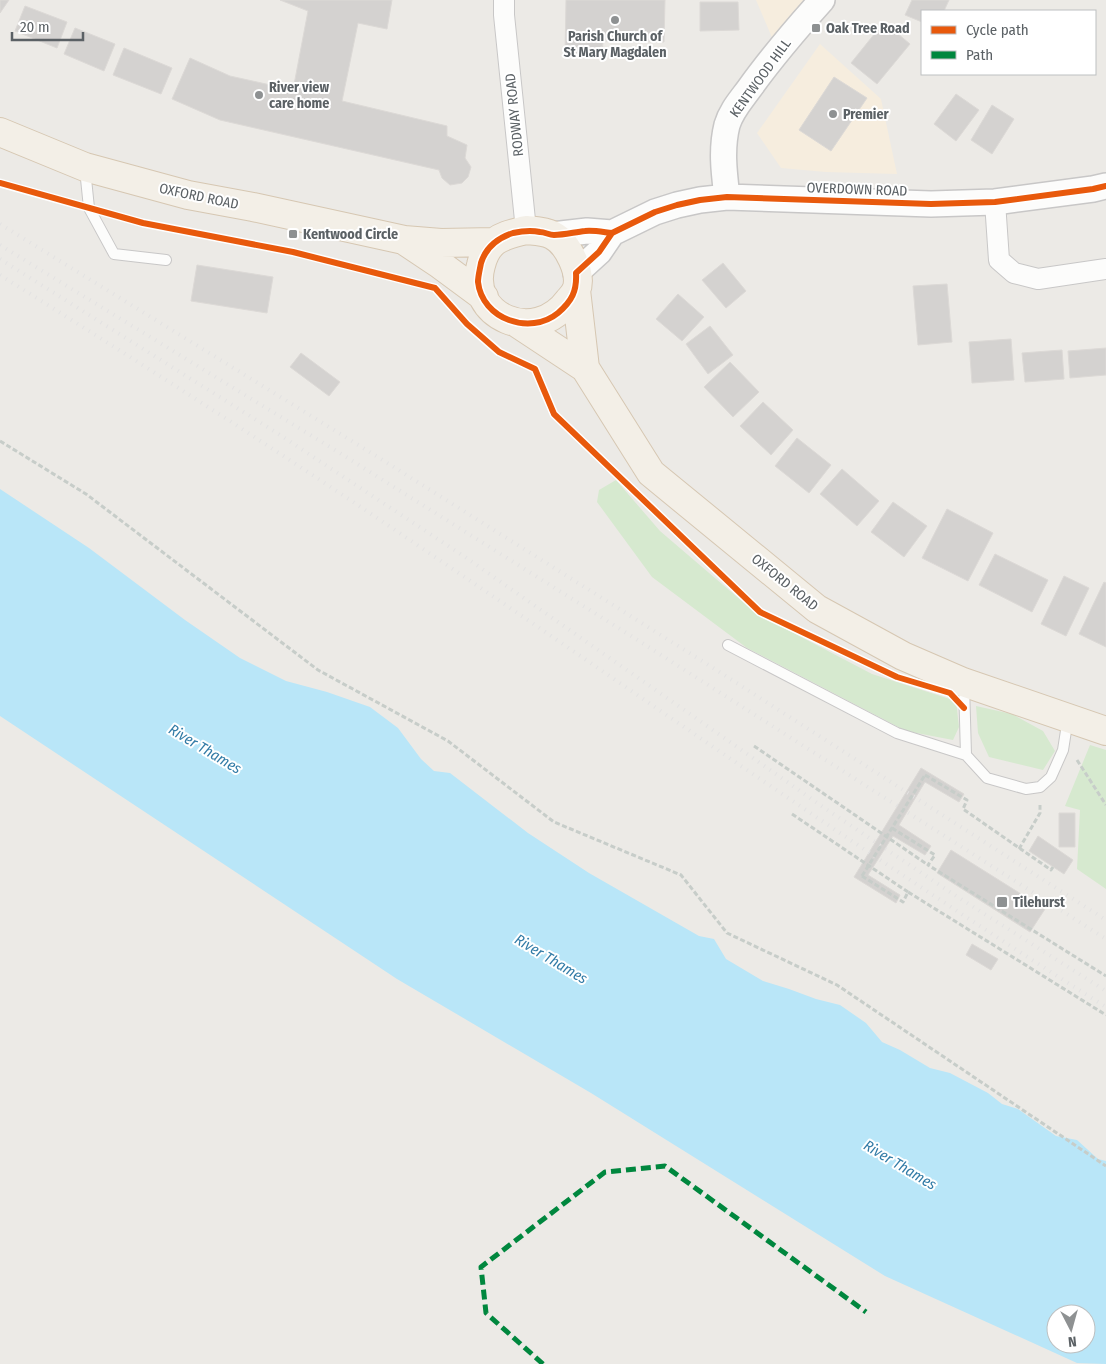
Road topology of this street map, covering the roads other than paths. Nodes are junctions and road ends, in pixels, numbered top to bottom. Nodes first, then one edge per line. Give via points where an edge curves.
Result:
1 (504, 0) edge
2 (822, 0) edge
3 (0, 132) edge
4 (85, 167) junction
5 (1106, 186) edge
6 (727, 197) junction
7 (995, 202) junction
8 (526, 230) junction
9 (612, 233) junction
10 (552, 235) junction
11 (404, 240) junction
12 (494, 242) junction
13 (166, 260) dead end
14 (1106, 269) edge
15 (576, 282) junction
16 (484, 297) junction
17 (517, 324) junction
18 (585, 368) junction
19 (728, 645) dead end
20 (964, 682) junction
21 (1067, 729) junction
22 (1106, 731) edge
23 (966, 755) junction

1 - 8 street, RODWAY ROAD
2 - 6 street, KENTWOOD HILL via 775,53 728,122 722,162
3 - 4 main road, OXFORD ROAD
4 - 11 main road, OXFORD ROAD via 188,195
4 - 13 lane via 89,208 114,254
5 - 7 street, OVERDOWN ROAD
6 - 7 street, OVERDOWN ROAD via 931,204
6 - 9 street, OVERDOWN ROAD via 677,205
7 - 14 street via 999,260 1014,273 1038,279
8 - 10 main road
8 - 12 main road
9 - 10 street via 587,231
9 - 15 street
10 - 15 main road via 570,253
11 - 12 main road, OXFORD ROAD
11 - 16 main road, OXFORD ROAD
12 - 16 main road via 487,250 478,280
15 - 17 main road via 563,309 544,322
15 - 18 main road, OXFORD ROAD
16 - 17 main road via 497,313
17 - 18 main road, OXFORD ROAD
18 - 20 main road, OXFORD ROAD via 651,473 659,480 817,609 903,656
19 - 23 lane via 897,733
20 - 21 main road, OXFORD ROAD
20 - 23 lane
21 - 22 main road, OXFORD ROAD
21 - 23 lane via 1063,750 1051,777 1040,786 1026,789 987,778

